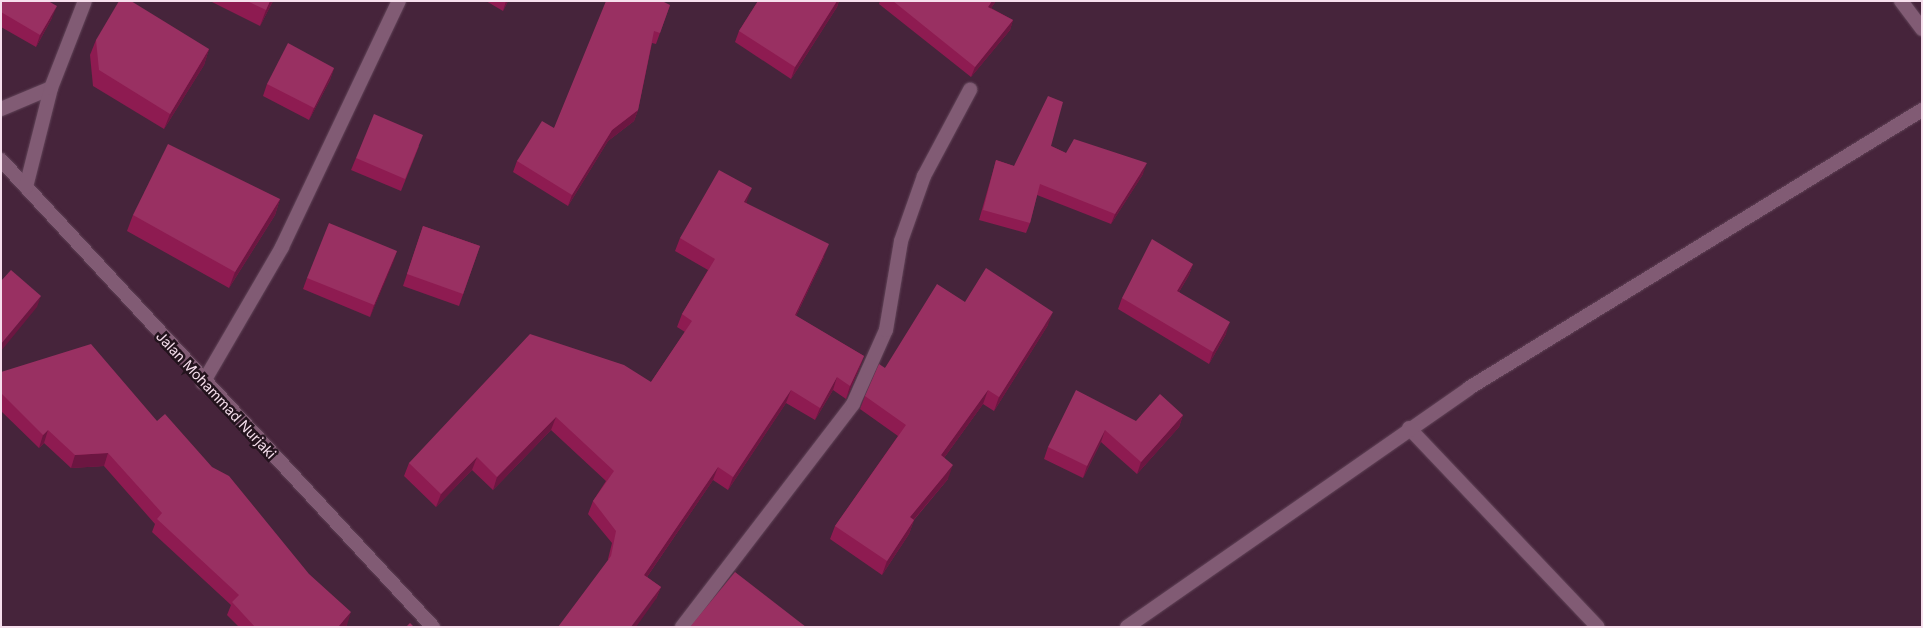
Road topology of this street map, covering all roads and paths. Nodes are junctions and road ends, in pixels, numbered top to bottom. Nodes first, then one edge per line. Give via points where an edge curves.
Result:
1 (85, 1) edge
2 (399, 1) edge
3 (1902, 1) edge
4 (1922, 29) edge
5 (51, 88) junction
6 (970, 90) dead end
7 (1, 108) edge
8 (1922, 110) edge
9 (1, 160) edge
10 (26, 187) junction
11 (203, 383) junction
12 (1409, 428) junction
13 (433, 627) edge
14 (682, 627) edge
15 (1127, 627) edge
16 (1598, 627) edge

1 - 5 street
2 - 11 street via 282,247
3 - 4 street
5 - 7 street
5 - 10 street
6 - 14 street via 924,176 901,241 886,330 853,404
8 - 12 street
9 - 10 street, Jalan Mohammad Nurjaki
10 - 11 street, Jalan Mohammad Nurjaki
11 - 13 street, Jalan Mohammad Nurjaki
12 - 15 street
12 - 16 street

